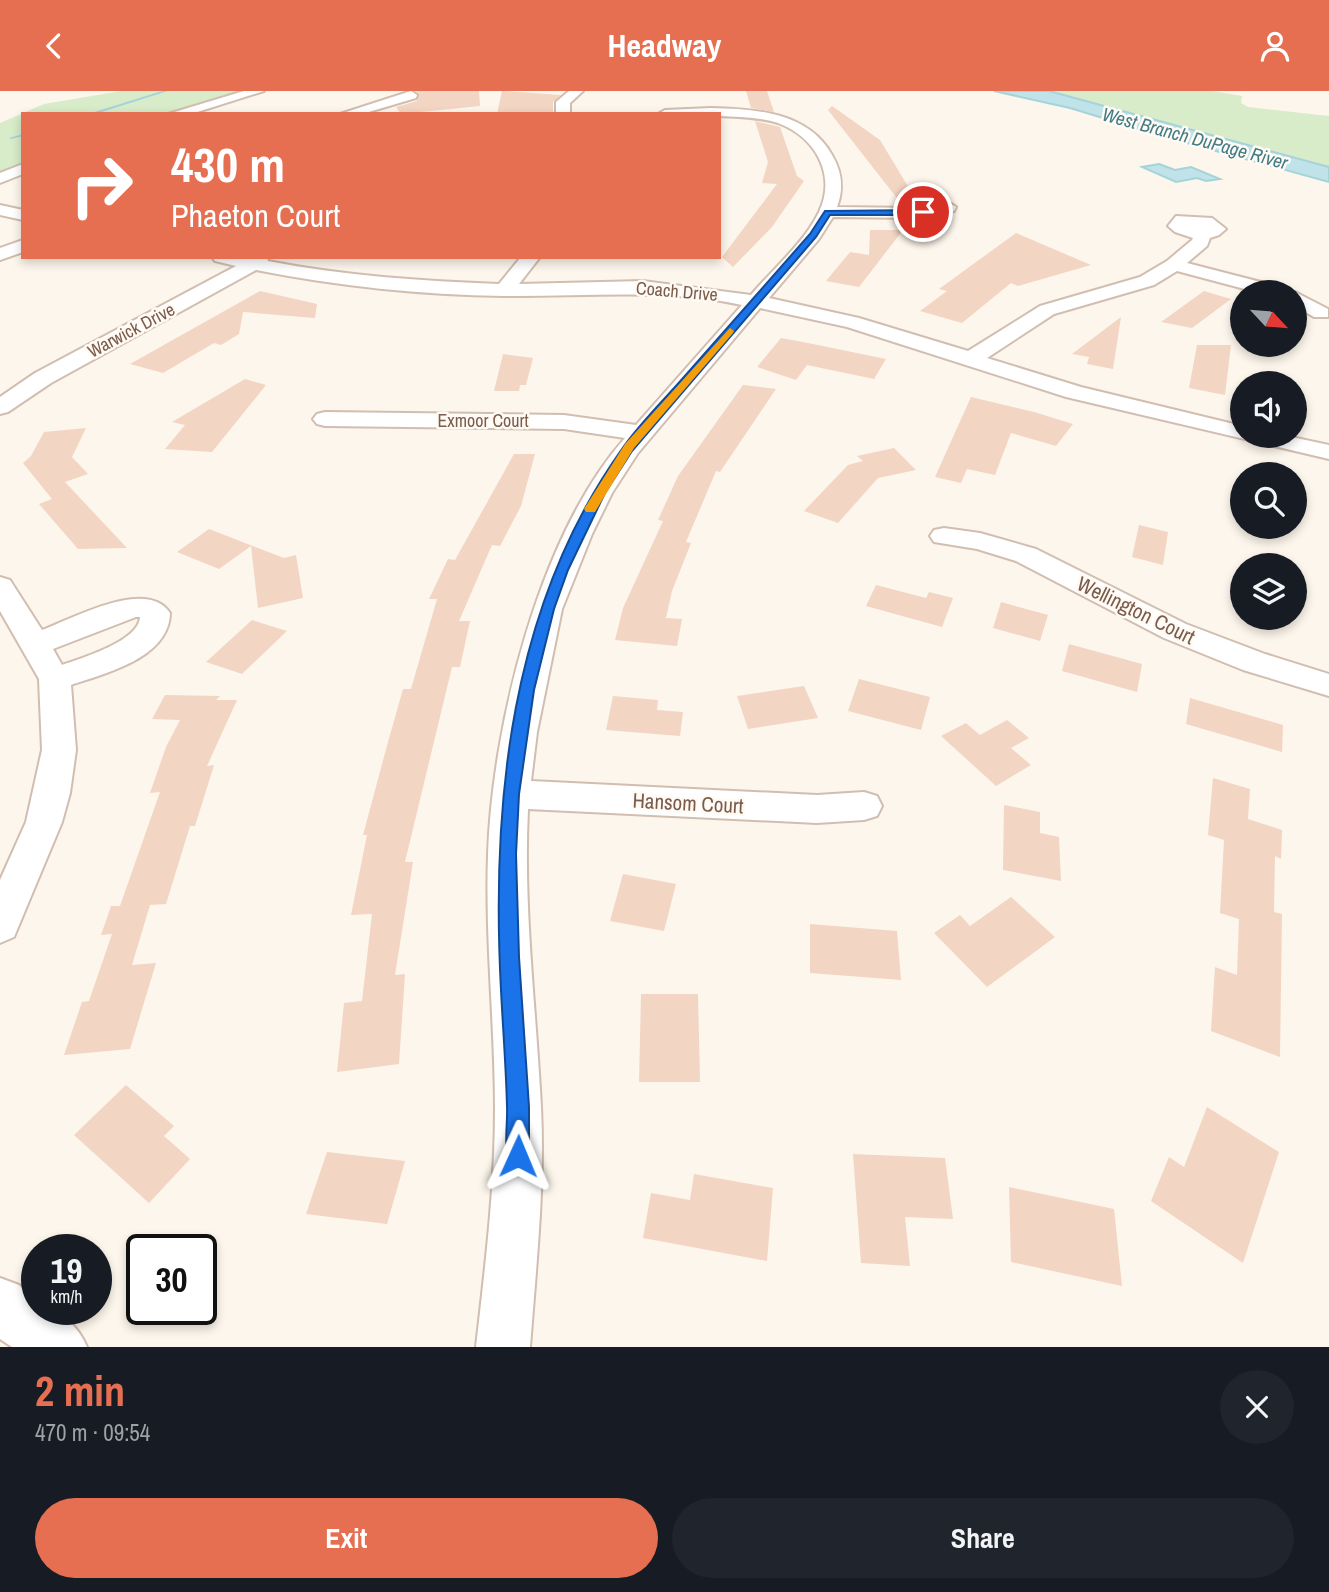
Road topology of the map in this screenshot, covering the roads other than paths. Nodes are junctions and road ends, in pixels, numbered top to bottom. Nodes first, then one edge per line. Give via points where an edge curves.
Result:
1 (258, 91) edge
2 (577, 91) edge
3 (411, 95) dead end
4 (182, 112) edge
5 (353, 112) edge
6 (564, 112) edge
7 (721, 115) edge
8 (21, 170) edge
9 (0, 178) edge
10 (948, 207) dead end
11 (0, 211) edge
12 (828, 212) junction
13 (21, 215) edge
14 (1202, 234) dead end
15 (21, 246) edge
16 (0, 255) edge
17 (240, 259) edge
18 (529, 259) edge
19 (259, 261) edge
20 (1174, 265) junction
21 (1231, 280) edge
22 (504, 290) junction
23 (755, 301) junction
24 (1307, 305) edge
25 (1321, 313) dead end
26 (972, 358) junction
27 (0, 407) edge
28 (325, 419) dead end
29 (1230, 430) edge
30 (640, 432) junction
31 (1307, 447) edge
32 (1329, 452) edge
33 (944, 535) dead end
34 (0, 586) edge
35 (36, 644) junction
36 (55, 679) junction
37 (1329, 685) edge
38 (511, 794) junction
39 (864, 806) dead end
40 (0, 925) edge
41 (0, 1304) edge
42 (60, 1347) edge
43 (503, 1347) edge

1 - 4 street
2 - 6 street via 563,102
3 - 5 street
7 - 12 street via 781,120 807,131 833,170
8 - 9 street
10 - 12 street via 916,213
11 - 13 street
12 - 23 street
14 - 20 street via 1201,242
15 - 16 street
17 - 19 street, Coach Drive
18 - 22 street
19 - 22 street, Coach Drive via 357,281
19 - 27 street, Warwick Drive via 43,378
20 - 21 street
20 - 26 street via 1129,288 1047,310
22 - 23 street, Coach Drive via 643,287
23 - 26 street, Coach Drive via 852,322
23 - 30 street
24 - 25 street
26 - 29 street, Coach Drive via 1074,392
28 - 30 street, Exmoor Court via 564,422
30 - 38 street via 599,493 547,609 527,690
31 - 32 street
33 - 37 street, Wellington Court via 1017,552 1198,640
34 - 35 street
35 - 36 street
35 - 36 street via 134,607 155,613 155,628 139,643
36 - 40 street via 59,750 52,793
38 - 39 street, Hansom Court via 817,809
38 - 43 street via 507,854 518,1168
41 - 42 street

